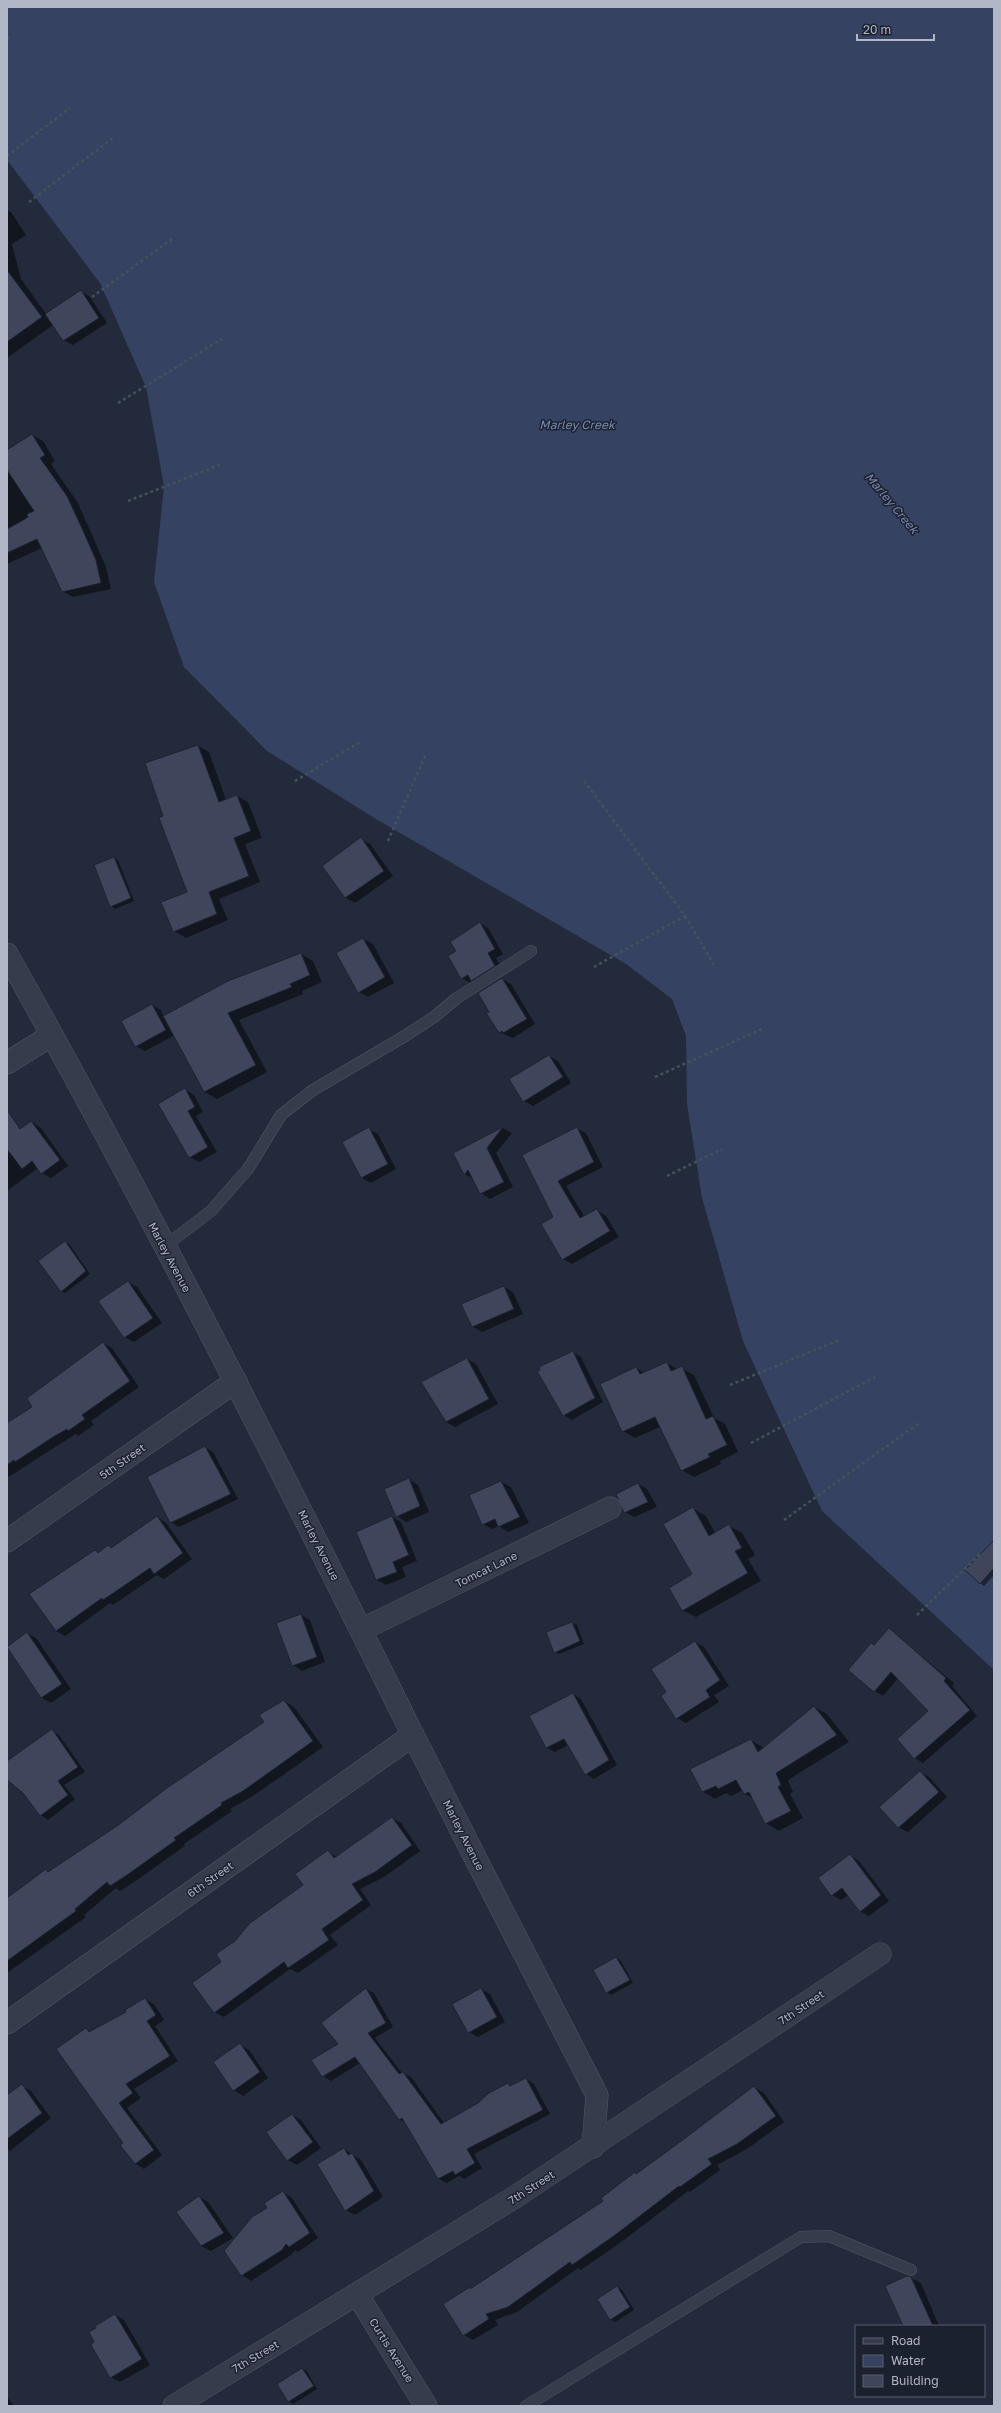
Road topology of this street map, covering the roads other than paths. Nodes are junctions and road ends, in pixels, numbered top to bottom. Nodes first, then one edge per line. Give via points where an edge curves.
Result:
1 (531, 951) dead end
2 (7, 954) edge
3 (52, 1035) junction
4 (7, 1064) edge
5 (165, 1246) junction
6 (236, 1381) junction
7 (610, 1508) dead end
8 (7, 1541) edge
9 (362, 1630) junction
10 (413, 1735) junction
11 (880, 1954) dead end
12 (7, 2023) edge
13 (593, 2147) junction
14 (911, 2270) dead end
15 (357, 2294) junction
16 (174, 2406) edge
17 (426, 2406) edge
18 (526, 2406) edge

1 - 5 lane via 457,998 405,1036 314,1090 281,1114 248,1169 222,1199 211,1211
2 - 3 street, Marley Avenue
3 - 4 street
3 - 5 street, Marley Avenue
5 - 6 street, Marley Avenue
6 - 8 street, 5th Street
6 - 9 street, Marley Avenue
7 - 9 street, Tomcat Lane
9 - 10 street, Marley Avenue
10 - 12 street, 6th Street
10 - 13 street, Marley Avenue via 597,2095
11 - 13 street, 7th Street
13 - 15 street, 7th Street
14 - 18 lane via 829,2236 801,2237
15 - 16 street, 7th Street
15 - 17 street, Curtis Avenue

